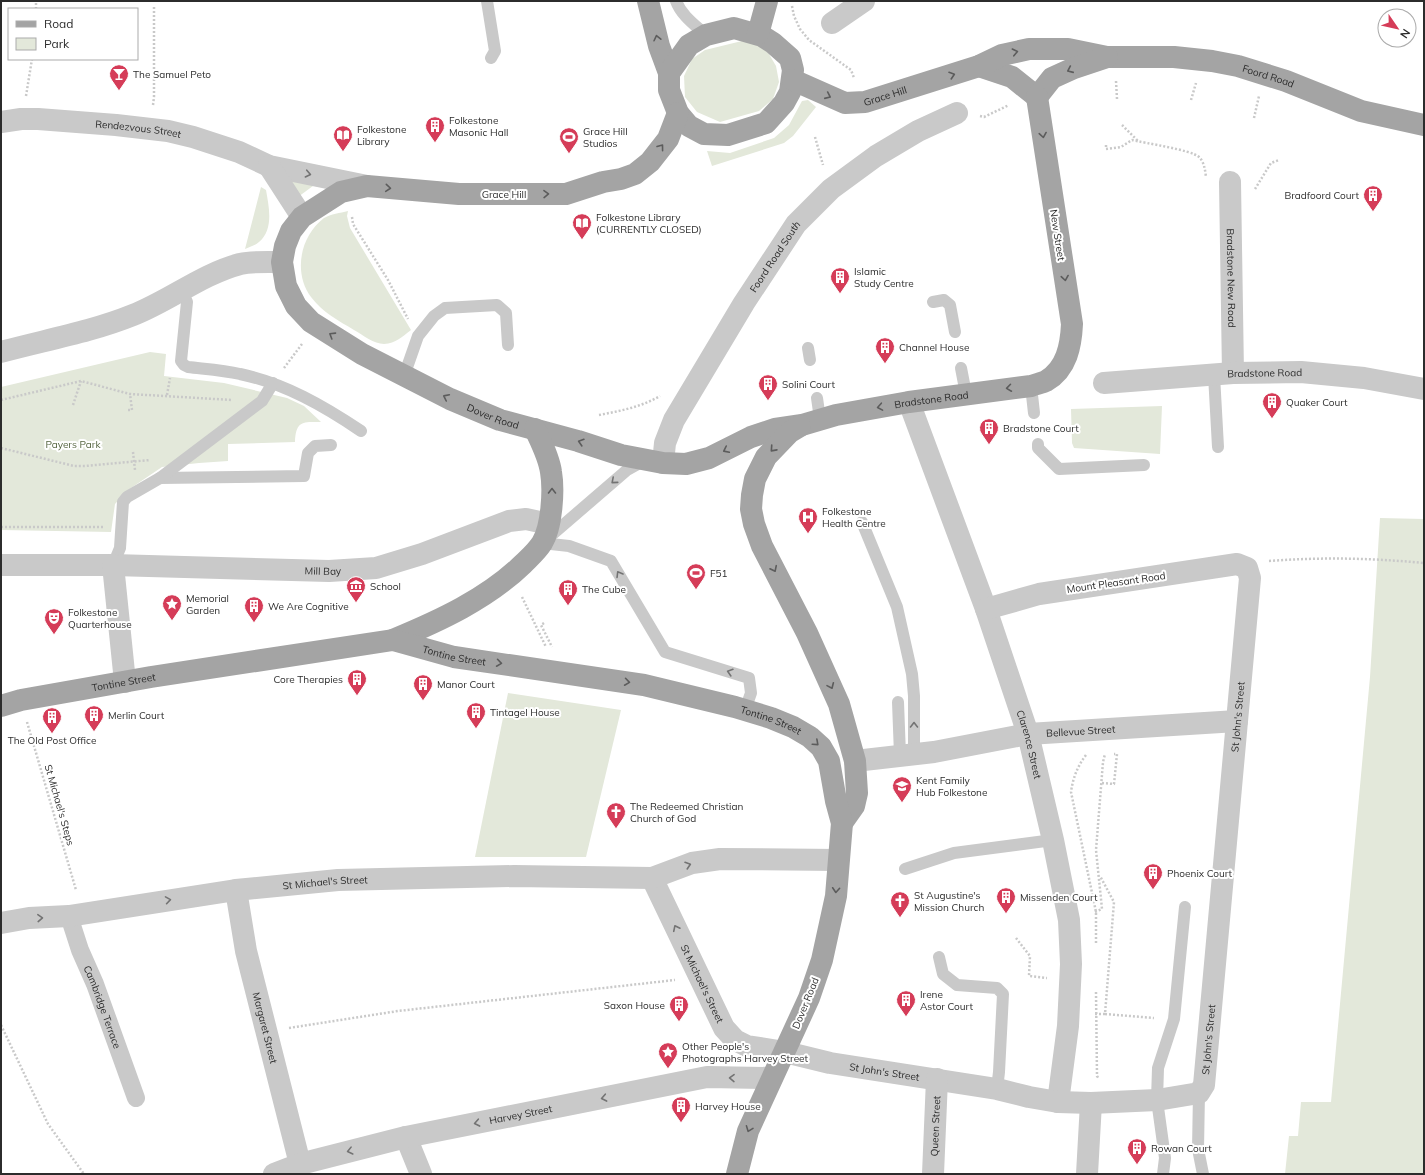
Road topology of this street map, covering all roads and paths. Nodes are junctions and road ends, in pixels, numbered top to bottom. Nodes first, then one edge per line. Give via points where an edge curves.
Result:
1 (487, 1) edge
2 (648, 1) edge
3 (676, 1) edge
4 (767, 1) edge
5 (790, 1) edge
6 (864, 1) edge
7 (154, 5) dead end
8 (832, 23) dead end
9 (758, 34) junction
10 (706, 35) junction
11 (1107, 57) junction
12 (491, 58) dead end
13 (32, 60) edge
14 (979, 66) junction
15 (669, 73) junction
16 (793, 80) junction
17 (1197, 80) dead end
18 (1116, 81) dead end
19 (855, 82) dead end
20 (1259, 96) dead end
21 (1037, 97) junction
22 (1117, 99) dead end
23 (1191, 100) dead end
24 (1008, 105) dead end
25 (678, 113) junction
26 (957, 113) joint
27 (1254, 118) dead end
28 (11, 121) edge
29 (1122, 125) dead end
30 (1424, 125) edge
31 (148, 129) junction
32 (815, 136) dead end
33 (1138, 142) junction
34 (1106, 145) dead end
35 (269, 166) junction
36 (1230, 182) dead end
37 (1206, 183) dead end
38 (367, 186) junction
39 (831, 189) junction
40 (302, 217) junction
41 (352, 218) dead end
42 (282, 262) junction
43 (181, 289) junction
44 (933, 302) dead end
45 (955, 332) dead end
46 (418, 336) junction
47 (508, 345) dead end
48 (297, 351) dead end
49 (1, 352) edge
50 (288, 362) dead end
51 (961, 368) dead end
52 (1057, 371) joint
53 (1223, 374) junction
54 (404, 376) junction
55 (81, 381) junction
56 (273, 383) junction
57 (1104, 383) dead end
58 (1031, 386) junction
59 (1424, 390) edge
60 (130, 394) junction
61 (663, 394) dead end
62 (966, 394) junction
63 (817, 398) dead end
64 (1, 400) edge
65 (262, 401) junction
66 (909, 402) junction
67 (73, 405) dead end
68 (128, 410) dead end
69 (1034, 413) dead end
70 (599, 415) dead end
71 (811, 422) junction
72 (536, 429) junction
73 (361, 431) dead end
74 (1038, 444) dead end
75 (331, 445) dead end
76 (1218, 447) dead end
77 (1, 448) edge
78 (133, 452) dead end
79 (189, 456) junction
80 (655, 461) junction
81 (134, 462) junction
82 (1144, 465) dead end
83 (160, 478) junction
84 (862, 522) dead end
85 (1, 527) edge
86 (121, 527) junction
87 (546, 533) junction
88 (1424, 564) edge
89 (1, 565) edge
90 (113, 565) junction
91 (1247, 568) junction
92 (511, 575) junction
93 (986, 609) junction
94 (544, 623) dead end
95 (393, 640) junction
96 (548, 651) dead end
97 (555, 652) dead end
98 (125, 682) junction
99 (898, 702) dead end
100 (11, 703) edge
101 (745, 710) junction
102 (1237, 721) junction
103 (1028, 734) junction
104 (1106, 753) dead end
105 (907, 754) junction
106 (1117, 754) dead end
107 (855, 761) junction
108 (1102, 783) junction
109 (842, 823) junction
110 (1053, 840) junction
111 (838, 860) junction
112 (905, 869) dead end
113 (1099, 874) junction
114 (652, 878) junction
115 (236, 890) junction
116 (1185, 907) dead end
117 (1096, 912) dead end
118 (76, 915) junction
119 (1, 923) edge
120 (1016, 938) dead end
121 (939, 957) dead end
122 (701, 977) junction
123 (1050, 978) dead end
124 (1096, 1014) dead end
125 (1104, 1014) junction
126 (1174, 1020) junction
127 (1, 1024) edge
128 (267, 1031) junction
129 (785, 1052) junction
130 (772, 1078) junction
131 (937, 1079) junction
132 (997, 1089) junction
133 (1199, 1093) junction
134 (136, 1098) dead end
135 (1157, 1100) junction
136 (1058, 1102) junction
137 (1091, 1103) junction
138 (406, 1137) junction
139 (300, 1164) junction
140 (84, 1174) edge
141 (274, 1174) edge
142 (421, 1174) edge
143 (737, 1174) edge
144 (934, 1174) edge
145 (1087, 1174) edge
146 (1163, 1174) edge
147 (1203, 1174) edge

1 - 12 lane via 495,51
15 -> 2 main road via 659,46
3 - 10 lane via 690,21
4 - 9 main road
5 - 19 path via 794,16 809,40 851,70
6 - 8 street
7 - 31 path via 154,97
9 - 10 main road via 734,28
9 - 16 main road via 790,58
10 - 15 main road via 689,45
14 -> 11 main road, Grace Hill via 1002,55 1029,49 1068,49
11 -> 21 main road via 1052,78
11 - 30 main road, Foord Road via 1174,57 1238,66 1286,81 1361,111
13 - 28 path
16 -> 14 main road, Grace Hill via 845,103 864,102
14 - 21 main road via 1012,77
15 - 25 main road via 669,90
16 - 25 main road via 784,103 766,123 728,135 704,134 689,126
17 - 23 path
18 - 22 path
20 - 27 path
21 -> 52 main road, New Street via 1072,324 1065,360
24 - 26 path via 984,117
38 -> 25 main road, Grace Hill via 459,194 566,194 635,174 650,162 668,139
26 - 39 street, Foord Road South via 918,131 876,156
28 - 31 street, Rendezvous Street via 38,119
29 - 33 path
31 - 35 street, Rendezvous Street via 193,137 239,152
32 - 39 path
33 - 34 path via 1132,140 1121,147 1106,149
33 - 37 path via 1198,156 1205,168
35 -> 38 street, Rendezvous Street
35 - 40 street
36 - 53 street, Bradstone New Road
38 - 40 main road, Grace Hill via 341,192
39 - 80 street, Foord Road South via 796,224 736,316 674,420
40 - 42 main road, Dover Road via 291,231
41 - 46 path via 353,224 388,280
42 - 43 street via 240,264
54 -> 42 main road, Dover Road via 362,354 311,322 296,306 286,286
43 - 49 street via 140,312 108,324
43 - 56 lane via 187,302 181,361 184,365 240,374
44 - 45 lane via 944,300 950,305
46 - 47 lane via 434,316 445,308 497,305 506,313
46 - 54 lane
48 - 50 path
51 - 62 lane
52 - 58 main road, Bradstone Road via 1046,381
53 - 57 street, Bradstone Road
53 - 59 street, Bradstone Road via 1301,372 1364,378
53 - 76 lane
72 -> 54 main road, Dover Road via 477,411
55 - 60 path
55 - 64 path
55 - 67 path
56 - 65 lane
56 - 73 lane via 309,400
58 -> 62 main road, Bradstone Road
58 - 69 lane
60 - 65 path
60 - 68 path via 132,410
61 - 70 path via 625,411
62 - 66 main road, Bradstone Road
63 - 71 lane
65 - 79 lane
66 -> 71 main road, Bradstone Road
66 - 93 street, Clarence Street
71 -> 80 main road, Dover Road via 751,437 709,458 686,464
71 -> 107 main road via 790,432 766,457 755,479 751,509 762,546 839,704
80 -> 72 main road, Dover Road via 621,455
87 -> 72 main road via 552,493 551,471
74 - 82 lane via 1038,448 1059,469
75 - 83 lane via 315,446 308,453 304,476
77 - 81 path via 74,466
78 - 81 path
79 - 81 path
79 - 83 lane
80 -> 87 lane via 626,470
83 - 86 lane via 127,497 123,502
105 -> 84 lane via 914,696 912,674 897,607
85 - 86 path
86 - 90 lane via 120,548
87 - 90 street, Mill Bay via 526,519 509,521 422,554 376,568 329,571
87 - 92 main road via 531,556
101 -> 87 lane via 751,693 749,678 665,652 611,561 569,546
88 - 91 path via 1376,559 1305,558 1258,562
89 - 90 street, Mill Bay
90 - 98 street
91 - 93 street, Mount Pleasant Road via 1238,564 1039,594
91 - 102 street, St John's Street via 1250,578
92 - 95 main road via 478,599
92 - 96 path
93 - 103 street, Clarence Street
94 - 97 path via 541,624
95 - 98 main road, Tontine Street
95 -> 101 main road, Tontine Street via 454,657 644,685
98 - 100 main road, Tontine Street
99 - 105 lane
100 - 118 path, St Michael's Steps via 71,871
101 -> 109 main road, Tontine Street via 793,727 821,747 829,761
102 - 103 street, Bellevue Street
102 - 133 street, St John's Street via 1204,1085
103 - 105 street, Bellevue Street via 934,752
103 - 110 street, Clarence Street
104 - 108 path
105 - 107 street, Bellevue Street
106 - 108 path via 1114,784
107 - 109 main road via 857,793 854,806
108 - 113 path via 1096,850
109 - 111 main road, Dover Road
110 - 112 lane via 954,853
110 - 136 street, Clarence Street via 1068,920 1071,964 1068,1026
114 -> 111 street, St Michael's Street via 692,863 720,859
111 -> 129 main road, Dover Road via 836,896 822,960 809,998
113 - 117 path via 1102,909
113 - 125 path via 1114,902
114 - 115 street, St Michael's Street via 514,876 338,880
122 -> 114 street, St Michael's Street
118 -> 115 street, St Michael's Street
115 - 128 street, Margaret Street via 246,951
116 - 126 lane
119 -> 118 street, St Michael's Street via 29,918
118 - 134 street, Cambridge Terrace via 80,950
120 - 123 path via 1030,956 1029,976
121 - 132 lane via 942,974 957,985 997,988 1003,994
122 - 128 path via 398,1011
122 - 129 street, St Michael's Street via 724,1028 735,1040 747,1046
124 - 125 path
125 - 126 path
126 - 135 lane via 1158,1068
127 - 140 path via 48,1124
128 - 139 street, Margaret Street
129 - 130 main road, Dover Road
129 - 131 street, St John's Street via 830,1063
130 -> 138 street, Harvey Street via 707,1078
130 -> 143 main road, Dover Road via 748,1131
131 - 132 street, St John's Street
131 - 144 street, Queen Street
132 - 136 street, St John's Street
133 - 135 street, St John's Street
133 - 147 lane via 1198,1149
135 - 137 street, St John's Street
135 - 146 lane via 1165,1158
136 - 137 street, St John's Street
137 - 145 street
138 -> 139 street, Harvey Street
138 - 142 street
139 - 141 street, Harvey Street

